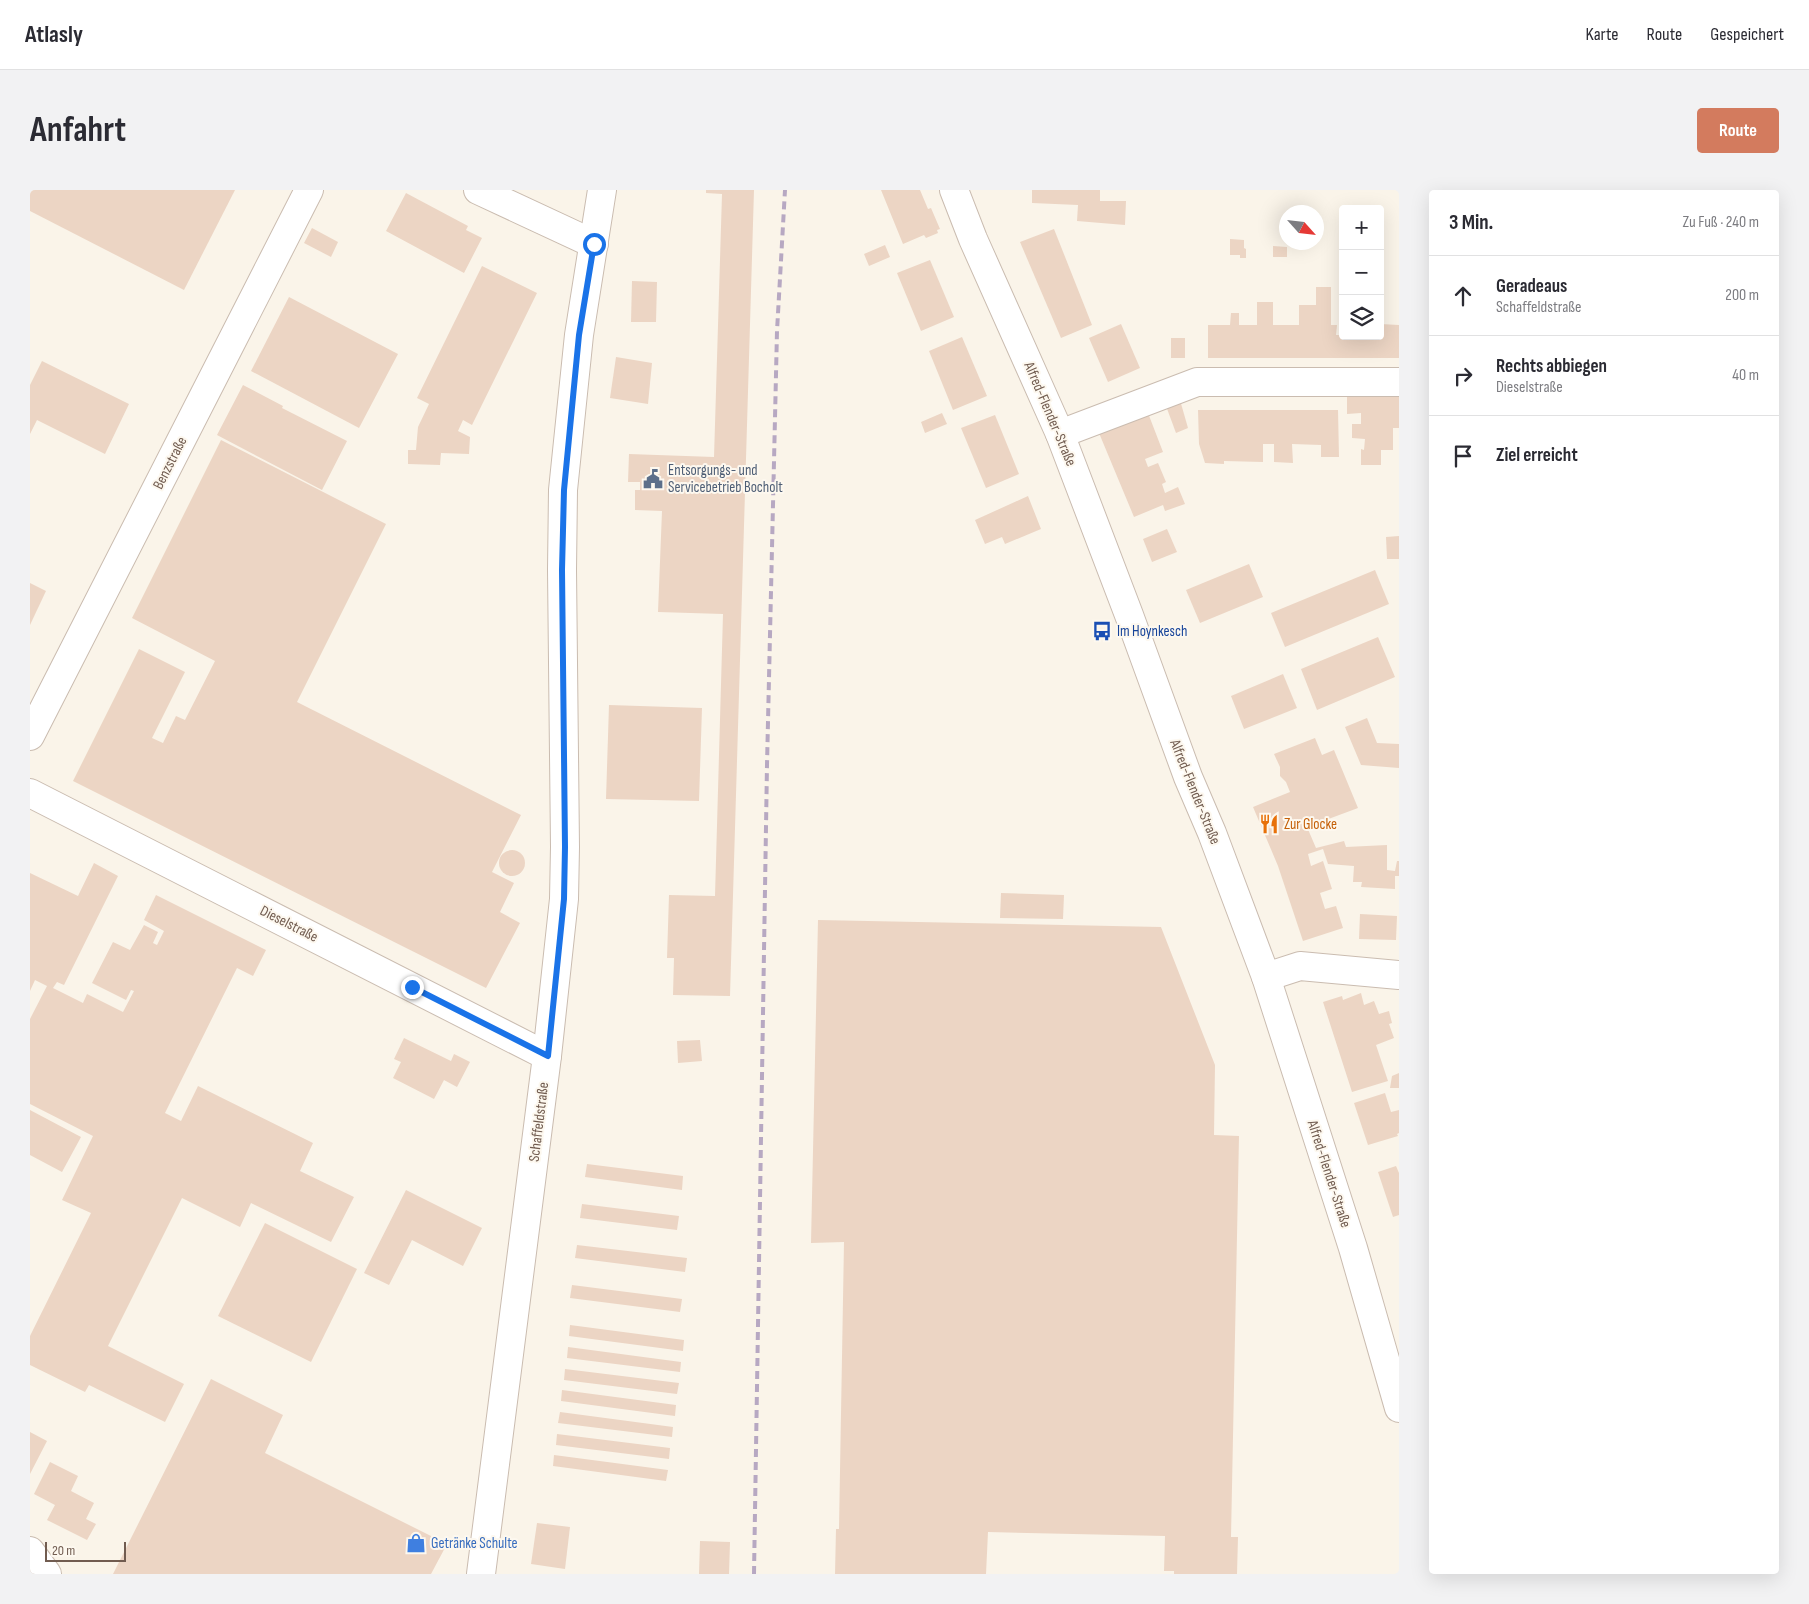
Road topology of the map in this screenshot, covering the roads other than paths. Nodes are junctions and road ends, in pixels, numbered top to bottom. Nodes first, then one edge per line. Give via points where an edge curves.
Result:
1 (309, 190) edge
2 (478, 190) edge
3 (602, 190) edge
4 (954, 190) edge
5 (594, 244) junction
6 (1399, 382) edge
7 (1060, 434) junction
8 (30, 736) edge
9 (30, 793) edge
10 (1399, 975) edge
11 (1266, 977) junction
12 (548, 1056) junction
13 (1399, 1408) edge
14 (30, 1551) edge
15 (47, 1574) edge
16 (480, 1574) edge

1 - 8 street, Benzstraße
2 - 5 street
3 - 5 street, Schaffeldstraße
4 - 7 street, Alfred-Flender-Straße
5 - 12 street, Schaffeldstraße via 579,335 564,490 564,899
6 - 7 street via 1197,382
7 - 11 street, Alfred-Flender-Straße
9 - 12 street, Dieselstraße
10 - 11 street via 1300,966
11 - 13 street, Alfred-Flender-Straße via 1353,1248
12 - 16 street, Schaffeldstraße
14 - 15 street

